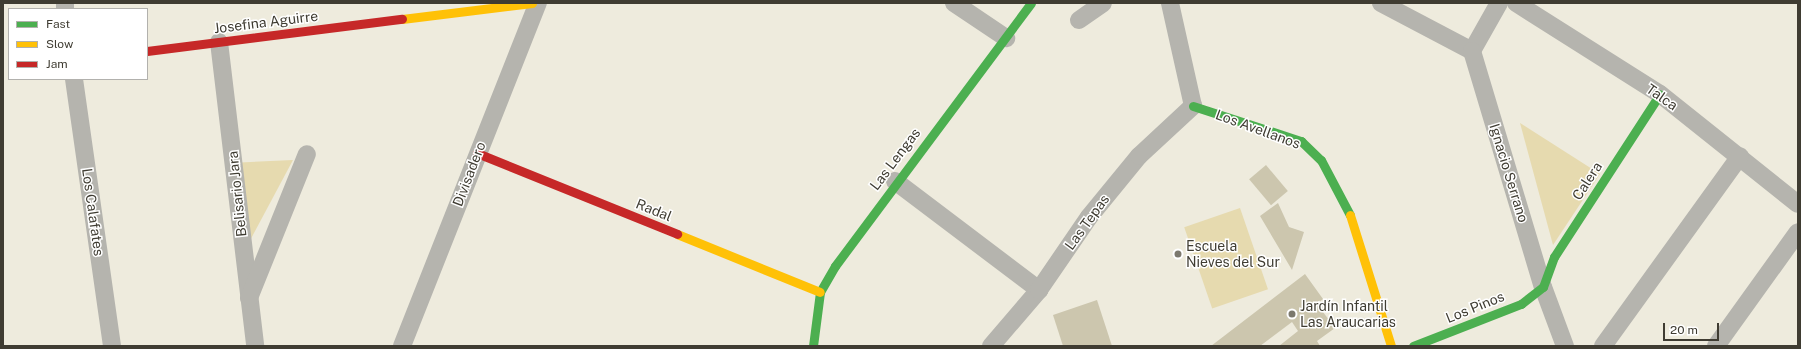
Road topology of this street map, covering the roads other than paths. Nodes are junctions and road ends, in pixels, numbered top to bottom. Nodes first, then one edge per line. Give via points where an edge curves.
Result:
1 (532, 3) edge
2 (538, 3) edge
3 (954, 3) edge
4 (1031, 3) edge
5 (1103, 3) edge
6 (1170, 3) edge
7 (1381, 3) edge
8 (1499, 3) edge
9 (1516, 3) edge
10 (1079, 20) dead end
11 (1006, 38) junction
12 (219, 42) junction
13 (148, 51) edge
14 (1472, 51) junction
15 (74, 80) edge
16 (1660, 94) junction
17 (1193, 106) junction
18 (477, 153) junction
19 (307, 154) dead end
20 (1740, 156) junction
21 (895, 181) junction
22 (1798, 204) edge
23 (1798, 232) edge
24 (1543, 287) junction
25 (1039, 290) junction
26 (820, 292) junction
27 (248, 301) junction
28 (112, 346) edge
29 (255, 346) edge
30 (402, 346) edge
31 (812, 346) edge
32 (991, 346) edge
33 (1391, 346) edge
34 (1413, 346) edge
35 (1565, 346) edge
36 (1603, 346) edge
37 (1716, 346) edge

1 - 12 street, Josefina Aguirre
2 - 18 street, Divisadero
3 - 11 street
4 - 11 street, Las Lengas
5 - 10 street
6 - 17 street
7 - 14 street
8 - 14 street
9 - 16 street, Talca
11 - 21 street, Las Lengas
12 - 13 street, Josefina Aguirre
12 - 27 street, Belisario Jara via 234,156
14 - 24 street, Ignacio Serrano
15 - 28 street, Los Calafates
16 - 20 street, Talca
16 - 24 street, Calera via 1554,257
17 - 25 street, Las Tepas via 1139,156 1089,217
17 - 33 street, Los Avellanos via 1301,141 1321,160 1352,218
18 - 26 street, Radal
18 - 30 street, Divisadero
19 - 27 street
20 - 22 street, Talca
20 - 36 street
21 - 25 street
21 - 26 street, Las Lengas via 835,266
23 - 37 street
24 - 34 street, Los Pinos via 1521,304
24 - 35 street, Ignacio Serrano
25 - 32 street, Las Tepas
26 - 31 street, Las Lengas
27 - 29 street, Belisario Jara

